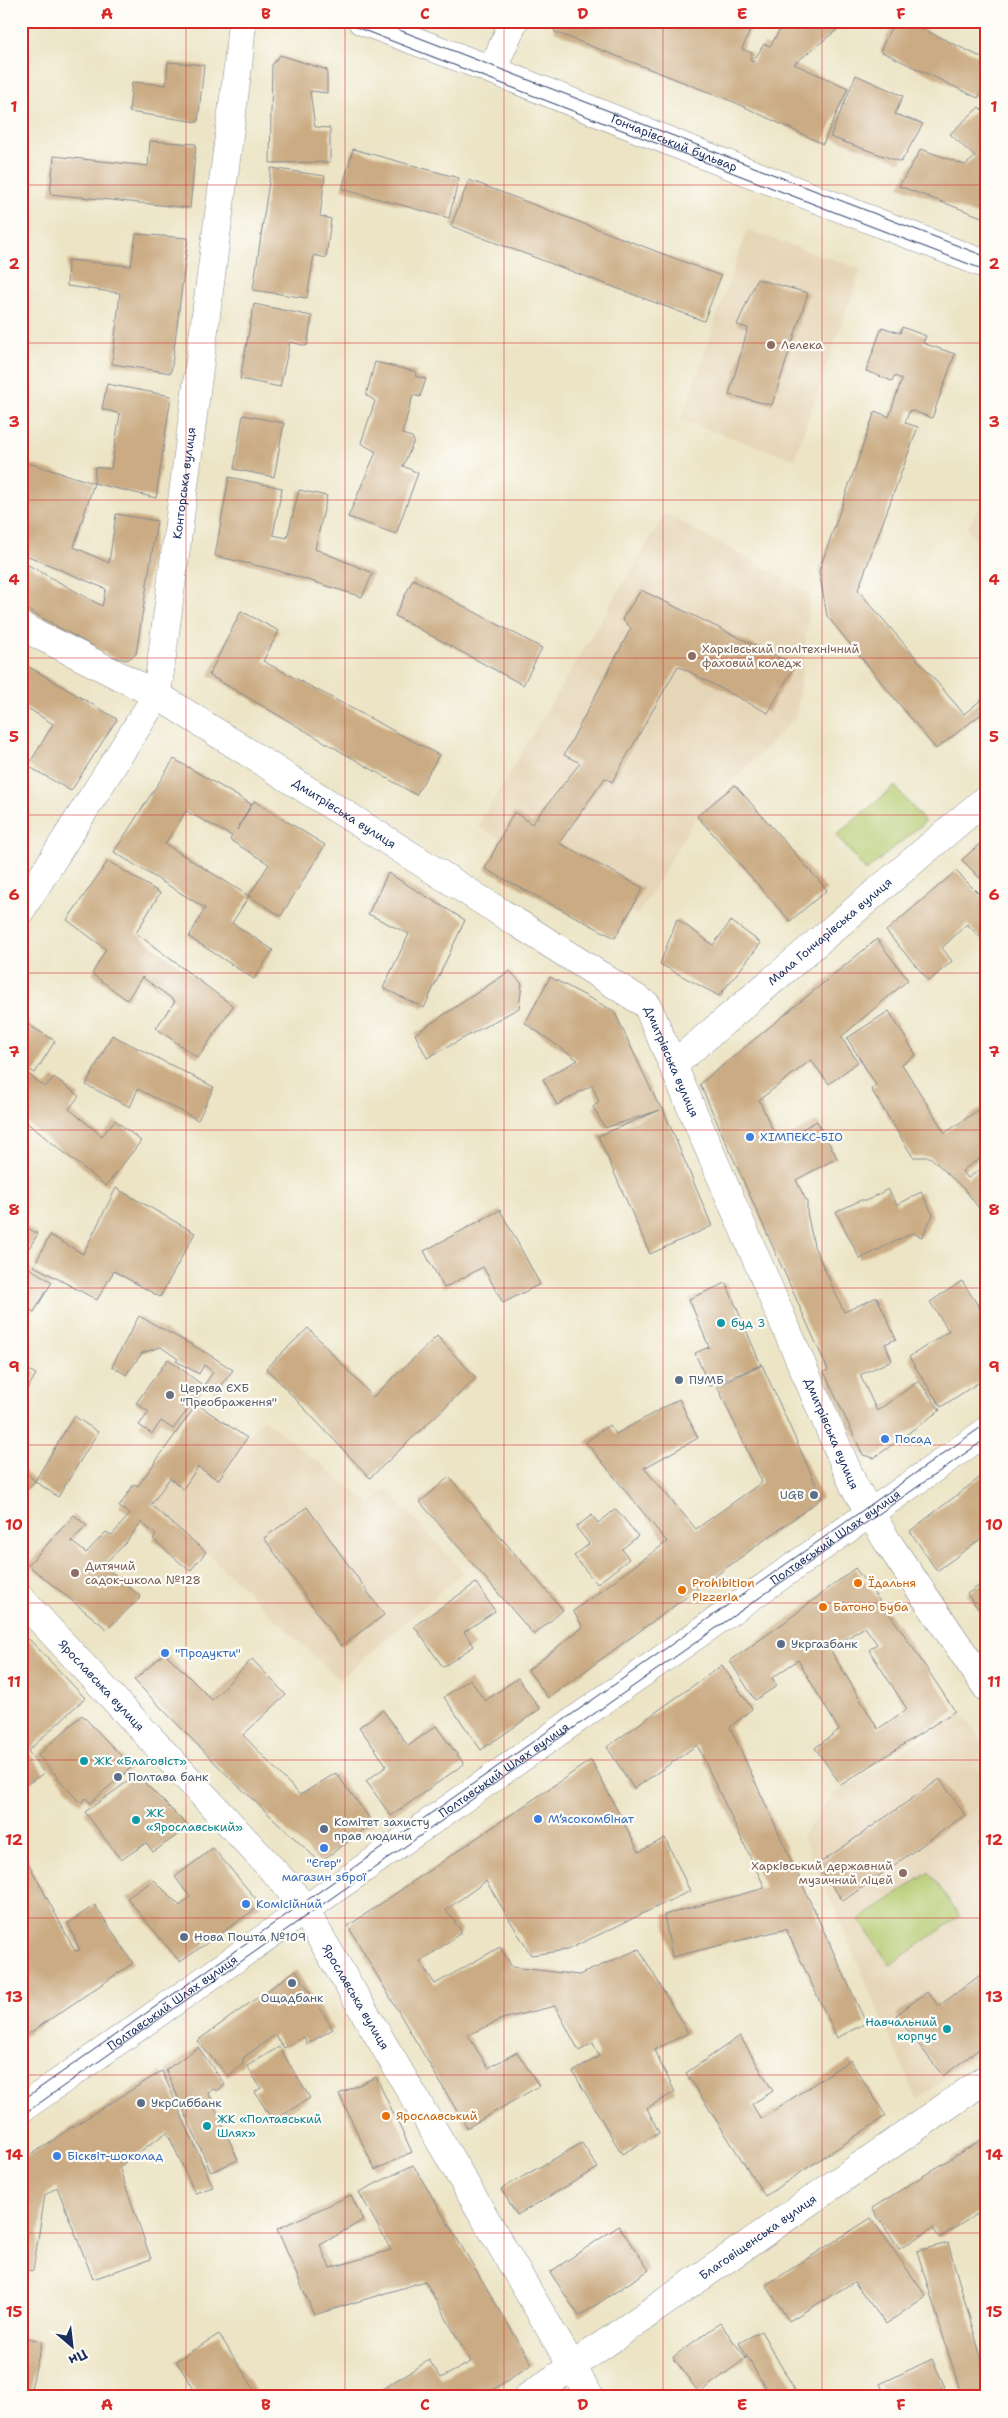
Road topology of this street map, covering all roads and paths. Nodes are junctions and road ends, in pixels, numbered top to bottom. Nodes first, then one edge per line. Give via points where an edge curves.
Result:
1 (242, 21) edge
2 (362, 21) edge
3 (514, 21) edge
4 (492, 70) junction
5 (987, 264) edge
6 (21, 626) edge
7 (156, 695) junction
8 (987, 798) edge
9 (21, 910) edge
10 (673, 1066) junction
11 (987, 1430) edge
12 (869, 1513) junction
13 (21, 1598) edge
14 (987, 1688) edge
15 (304, 1910) junction
16 (987, 2078) edge
17 (21, 2109) edge
18 (572, 2367) junction
19 (528, 2397) edge
20 (590, 2397) edge

1 - 7 street, Конторська вулиця
2 - 4 street, Гончарівський бульвар
3 - 4 street
4 - 5 street, Гончарівський бульвар
6 - 7 street, Дмитрівська вулиця
7 - 9 street, Конторська вулиця
7 - 10 street, Дмитрівська вулиця via 647,1005
8 - 10 street, Мала Гончарівська вулиця
10 - 12 street, Дмитрівська вулиця via 850,1477
11 - 12 street, Полтавський Шлях вулиця
12 - 14 street, Дмитрівська вулиця
12 - 15 street, Полтавський Шлях вулиця
13 - 15 street, Ярославська вулиця via 283,1881
15 - 17 street, Полтавський Шлях вулиця
15 - 18 street, Ярославська вулиця
16 - 18 street, Благовіщенська вулиця
18 - 19 street, Благовіщенська вулиця
18 - 20 street, Ярославська вулиця

